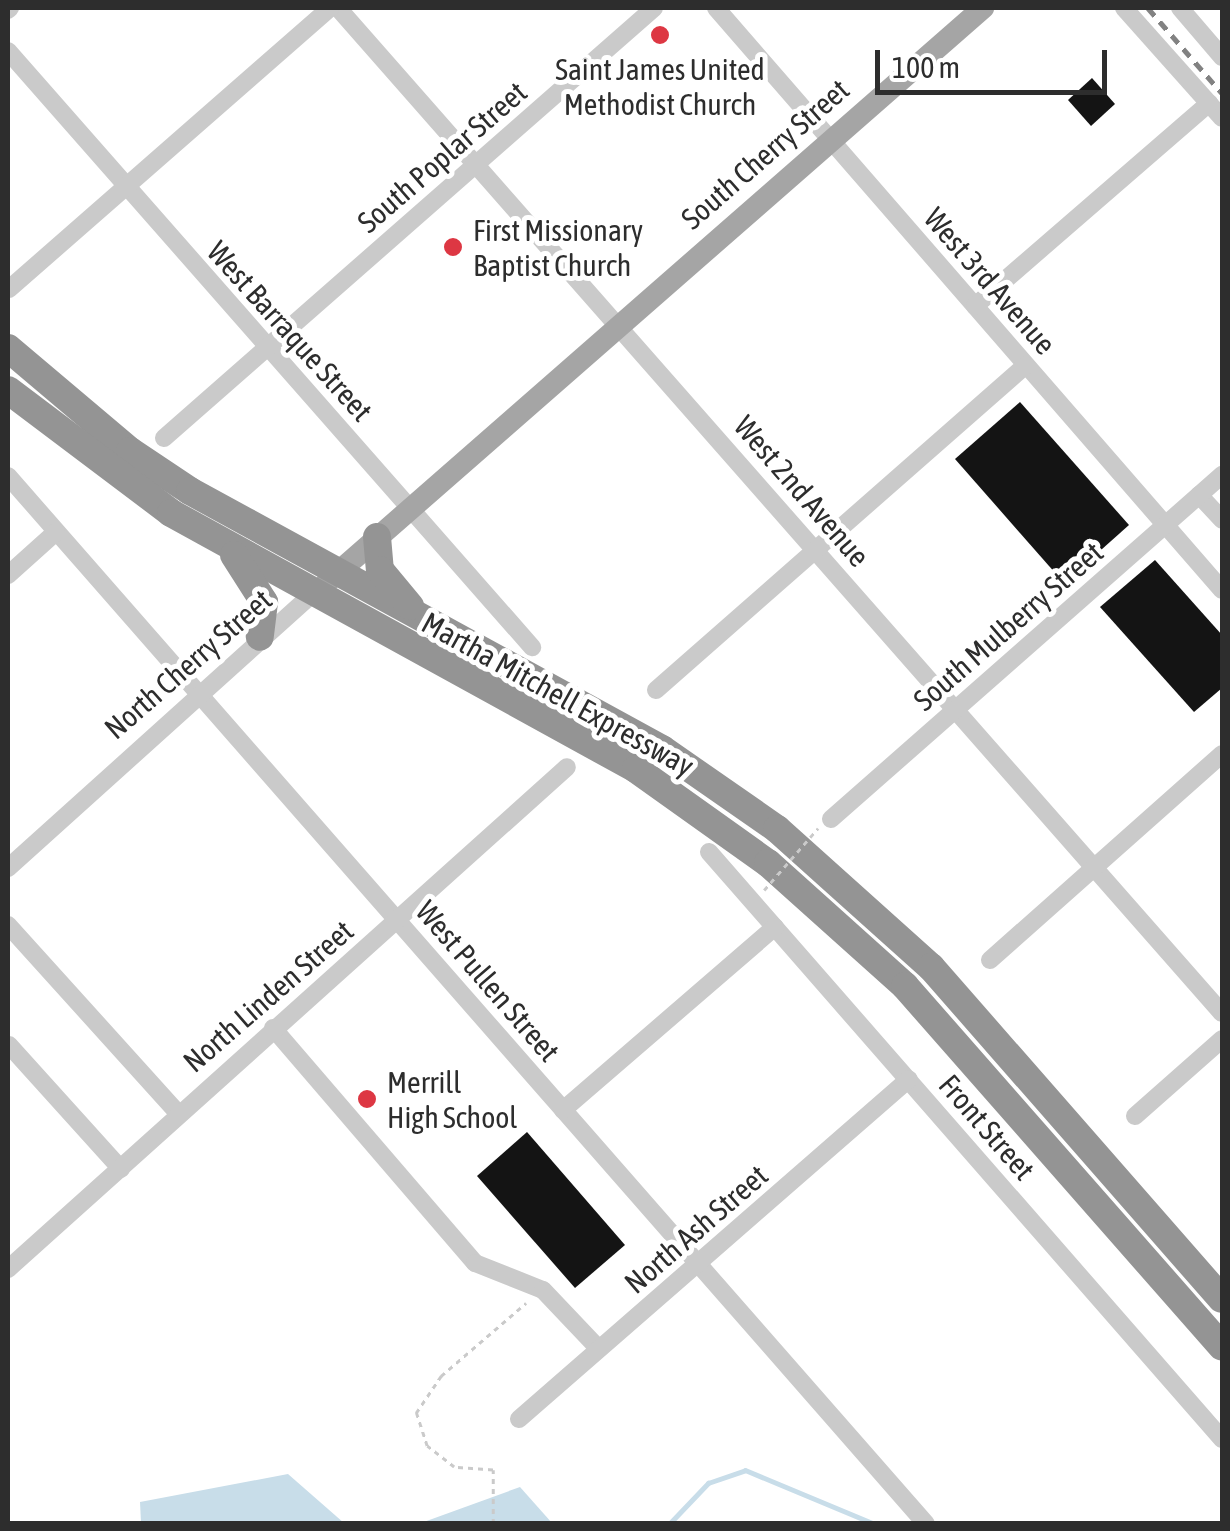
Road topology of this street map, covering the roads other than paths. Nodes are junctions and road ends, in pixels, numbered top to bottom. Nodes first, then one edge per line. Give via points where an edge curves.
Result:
1 (334, 8) edge
2 (654, 8) edge
3 (716, 8) edge
4 (982, 8) edge
5 (1124, 8) edge
6 (1180, 8) edge
7 (8, 51) edge
8 (1222, 57) edge
9 (1209, 103) junction
10 (1222, 118) edge
11 (829, 136) junction
12 (477, 162) junction
13 (126, 187) junction
14 (9, 289) edge
15 (975, 306) junction
16 (618, 323) junction
17 (266, 347) junction
18 (8, 348) edge
19 (1026, 365) junction
20 (8, 390) edge
21 (164, 438) dead end
22 (1222, 475) edge
23 (8, 476) edge
24 (1200, 495) junction
25 (410, 508) junction
26 (1222, 520) edge
27 (1164, 526) junction
28 (56, 532) junction
29 (377, 537) junction
30 (230, 550) junction
31 (816, 550) junction
32 (336, 574) junction
33 (8, 575) edge
34 (1222, 590) edge
35 (312, 594) junction
36 (418, 614) junction
37 (260, 637) junction
38 (532, 647) dead end
39 (656, 690) dead end
40 (198, 692) junction
41 (956, 708) junction
42 (1222, 754) edge
43 (567, 767) dead end
44 (825, 824) road end
45 (709, 852) dead end
46 (8, 868) edge
47 (1096, 869) junction
48 (398, 918) junction
49 (8, 925) edge
50 (775, 927) junction
51 (990, 960) dead end
52 (1222, 1013) edge
53 (273, 1028) junction
54 (1222, 1039) edge
55 (9, 1044) edge
56 (908, 1079) junction
57 (563, 1110) junction
58 (176, 1112) junction
59 (1135, 1116) dead end
60 (121, 1169) junction
61 (696, 1265) junction
62 (8, 1270) edge
63 (1222, 1299) edge
64 (1222, 1347) edge
65 (599, 1350) junction
66 (519, 1419) dead end
67 (1222, 1440) edge
68 (926, 1524) edge

1 - 12 street, West 2nd Avenue
1 - 13 street
2 - 12 street, South Poplar Street
3 - 11 street, West 3rd Avenue
4 - 11 main road, South Cherry Street
5 - 9 street
6 - 8 street
7 - 13 street, West Barraque Street
9 - 10 street
9 - 15 street
11 - 15 street, West 3rd Avenue
11 - 16 main road, South Cherry Street
12 - 16 street, West 2nd Avenue
12 - 17 street, South Poplar Street
13 - 14 street
13 - 17 street, West Barraque Street
15 - 19 street, West 3rd Avenue
16 - 25 main road, South Cherry Street
16 - 31 street, West 2nd Avenue
17 - 21 street, South Poplar Street
17 - 25 street, West Barraque Street
18 - 32 highway, Martha Mitchell Expressway via 130,450
19 - 27 street, West 3rd Avenue
19 - 31 street
20 - 30 highway, Martha Mitchell Expressway via 122,481
22 - 24 street, South Mulberry Street
23 - 28 street, West Pullen Street
24 - 26 street
24 - 27 street, South Mulberry Street
25 - 29 main road, North Cherry Street
25 - 38 street, West Barraque Street
27 - 34 street, West 3rd Avenue
27 - 41 street, South Mulberry Street
28 - 33 street
28 - 40 street, West Pullen Street
29 - 32 main road, North Cherry Street
29 - 36 highway via 380,570
30 - 35 highway, Martha Mitchell Expressway
30 - 37 highway via 264,602
31 - 39 street
31 - 41 street, West 2nd Avenue
32 - 35 main road, North Cherry Street
32 - 36 highway, Martha Mitchell Expressway
35 - 37 street, North Cherry Street
35 - 64 highway, Martha Mitchell Expressway via 636,769 768,863 905,986
36 - 63 highway, Martha Mitchell Expressway via 662,749 825,868 931,967
37 - 40 street, North Cherry Street
40 - 46 street, North Cherry Street
40 - 48 street, West Pullen Street
41 - 44 street, South Mulberry Street
41 - 47 street, West 2nd Avenue
42 - 47 street
43 - 48 street, North Linden Street
45 - 50 street, Front Street
47 - 51 street
47 - 52 street, West 2nd Avenue
48 - 53 street, North Linden Street
48 - 57 street, West Pullen Street
49 - 58 street
50 - 56 street, Front Street
50 - 57 street
53 - 58 street, North Linden Street
53 - 65 street via 475,1262 543,1290
54 - 59 street
55 - 60 street
56 - 61 street, North Ash Street
56 - 67 street, Front Street
57 - 61 street, West Pullen Street
58 - 60 street, North Linden Street
60 - 62 street, North Linden Street
61 - 65 street, North Ash Street
61 - 68 street, West Pullen Street
65 - 66 street, North Ash Street

